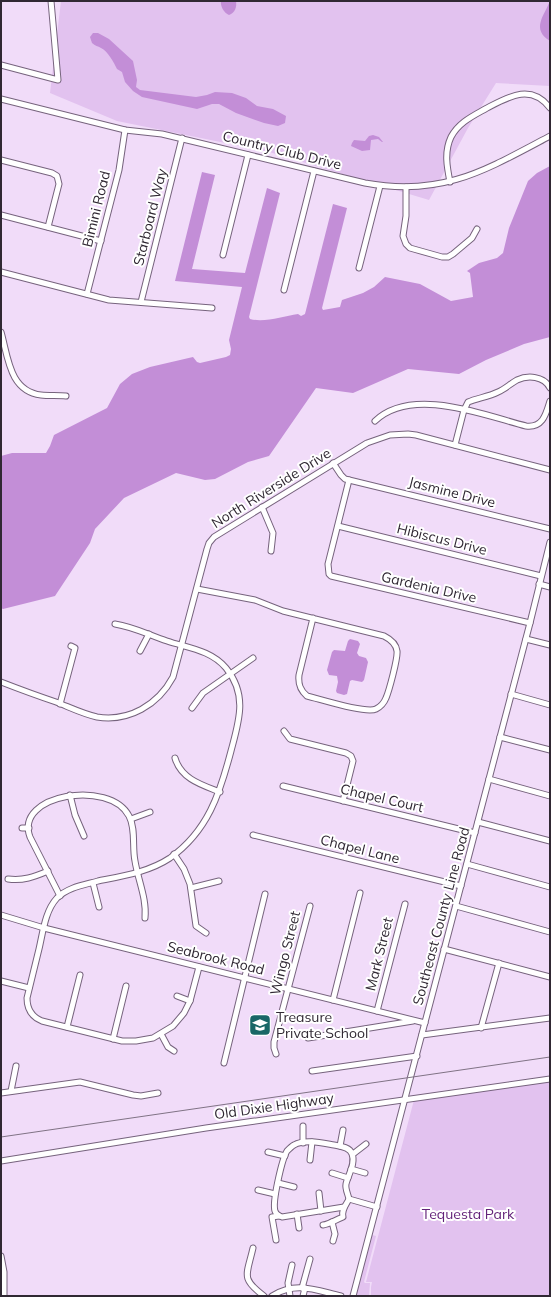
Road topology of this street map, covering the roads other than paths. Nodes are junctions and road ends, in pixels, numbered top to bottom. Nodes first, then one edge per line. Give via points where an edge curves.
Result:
1 (51, 1) edge
2 (1, 65) edge
3 (1, 99) edge
4 (550, 108) edge
5 (125, 130) junction
6 (550, 136) edge
7 (182, 138) junction
8 (248, 155) junction
9 (1, 160) edge
10 (314, 171) junction
11 (450, 182) junction
12 (380, 186) junction
13 (406, 187) junction
14 (1, 215) edge
15 (48, 227) junction
16 (477, 229) dead end
17 (101, 241) junction
18 (223, 255) dead end
19 (359, 268) dead end
20 (1, 272) edge
21 (284, 290) dead end
22 (87, 294) junction
23 (141, 302) junction
24 (212, 308) dead end
25 (1, 332) edge
26 (550, 388) edge
27 (66, 396) dead end
28 (550, 401) edge
29 (464, 410) junction
30 (375, 421) dead end
31 (455, 445) junction
32 (333, 463) junction
33 (550, 470) edge
34 (349, 480) junction
35 (262, 507) junction
36 (338, 526) junction
37 (550, 529) edge
38 (550, 542) edge
39 (271, 551) dead end
40 (548, 556) edge
41 (541, 576) junction
42 (539, 584) junction
43 (550, 587) edge
44 (197, 589) junction
45 (313, 618) junction
46 (530, 623) junction
47 (115, 624) dead end
48 (149, 634) junction
49 (526, 639) junction
50 (182, 645) junction
51 (550, 645) edge
52 (71, 646) dead end
53 (140, 651) dead end
54 (253, 658) dead end
55 (230, 674) junction
56 (1, 682) edge
57 (511, 694) junction
58 (60, 704) junction
59 (550, 705) edge
60 (192, 708) dead end
61 (284, 731) dead end
62 (500, 737) junction
63 (550, 750) edge
64 (175, 758) dead end
65 (489, 779) junction
66 (283, 786) dead end
67 (220, 792) junction
68 (70, 796) junction
69 (550, 796) edge
70 (343, 801) junction
71 (150, 812) dead end
72 (131, 819) junction
73 (478, 822) junction
74 (22, 828) dead end
75 (29, 828) junction
76 (475, 833) junction
77 (253, 835) dead end
78 (84, 836) dead end
79 (550, 841) edge
80 (174, 854) junction
81 (467, 864) junction
82 (48, 871) junction
83 (137, 872) junction
84 (8, 879) dead end
85 (219, 881) dead end
86 (93, 883) junction
87 (461, 886) junction
88 (550, 887) edge
89 (191, 888) junction
90 (360, 893) dead end
91 (265, 894) dead end
92 (60, 896) junction
93 (405, 904) dead end
94 (310, 906) dead end
95 (456, 906) junction
96 (99, 907) dead end
97 (1, 916) edge
98 (145, 918) dead end
99 (44, 928) junction
100 (550, 932) edge
101 (206, 933) dead end
102 (444, 949) junction
103 (498, 963) junction
104 (200, 967) junction
105 (80, 975) dead end
106 (550, 977) edge
107 (244, 978) junction
108 (1, 981) edge
109 (126, 986) dead end
110 (29, 988) junction
111 (288, 989) junction
112 (177, 996) dead end
113 (332, 1000) junction
114 (190, 1001) junction
115 (377, 1011) junction
116 (550, 1018) edge
117 (416, 1021) junction
118 (425, 1023) junction
119 (67, 1028) junction
120 (481, 1028) junction
121 (161, 1034) junction
122 (422, 1035) junction
123 (308, 1038) dead end
124 (113, 1039) junction
125 (174, 1051) dead end
126 (276, 1054) dead end
127 (417, 1056) junction
128 (224, 1063) dead end
129 (16, 1066) dead end
130 (312, 1071) dead end
131 (550, 1079) edge
132 (101, 1087) junction
133 (11, 1091) junction
134 (1, 1093) edge
135 (158, 1093) dead end
136 (113, 1094) dead end
137 (406, 1099) junction
138 (303, 1126) dead end
139 (343, 1130) dead end
140 (303, 1142) junction
141 (312, 1142) junction
142 (366, 1144) dead end
143 (340, 1146) junction
144 (268, 1152) dead end
145 (352, 1154) junction
146 (285, 1156) junction
147 (310, 1160) dead end
148 (1, 1161) edge
149 (351, 1169) junction
150 (365, 1172) dead end
151 (332, 1173) dead end
152 (348, 1178) junction
153 (278, 1183) junction
154 (294, 1187) dead end
155 (258, 1190) dead end
156 (318, 1193) dead end
157 (275, 1194) junction
158 (349, 1198) junction
159 (378, 1205) junction
160 (344, 1207) junction
161 (321, 1211) junction
162 (297, 1214) junction
163 (279, 1216) junction
164 (332, 1222) junction
165 (323, 1225) dead end
166 (299, 1228) dead end
167 (276, 1240) dead end
168 (333, 1241) dead end
169 (253, 1248) dead end
170 (1, 1256) edge
171 (310, 1259) dead end
172 (292, 1265) dead end
173 (304, 1288) junction
174 (288, 1289) junction
175 (4, 1296) edge
176 (264, 1296) edge
177 (272, 1296) edge
178 (290, 1296) edge
179 (302, 1296) edge
180 (341, 1296) edge
181 (353, 1296) edge

1 - 2 street via 58,80
3 - 5 street, Country Club Drive
4 - 11 street via 534,96 518,94 508,96 464,121 452,136 447,148 446,161
5 - 7 street, Country Club Drive
5 - 17 street, Bimini Road via 119,170
6 - 11 street, Country Club Drive via 488,169
7 - 8 street, Country Club Drive
7 - 23 street, Starboard Way
8 - 10 street, Country Club Drive
8 - 18 street
9 - 15 street via 57,176 59,184
10 - 12 street, Country Club Drive
10 - 21 street
11 - 13 street, Country Club Drive
12 - 13 street, Country Club Drive
12 - 19 street
13 - 16 street via 403,236 410,248 448,257 472,238
14 - 15 street
15 - 17 street
17 - 22 street, Bimini Road
20 - 22 street
22 - 23 street via 109,300
23 - 24 street
25 - 27 street via 12,374 18,383 36,394
26 - 29 street via 538,378 520,379 499,392 468,402
28 - 29 street via 544,419 532,427
29 - 30 street via 443,405 408,405 393,409
29 - 31 street
31 - 32 street, North Riverside Drive via 416,435 390,435 367,443
31 - 33 street, North Riverside Drive
32 - 34 street via 341,475
32 - 35 street, North Riverside Drive
34 - 36 street
34 - 37 street, Jasmine Drive
35 - 39 street via 273,533
35 - 44 street, North Riverside Drive via 210,541
36 - 41 street, Hibiscus Drive
36 - 46 street, Gardenia Drive via 328,564 329,574 333,577
38 - 40 street, Southeast County Line Road
40 - 41 street, Southeast County Line Road
41 - 42 street, Southeast County Line Road
42 - 43 street
42 - 46 street, Southeast County Line Road
44 - 45 street via 254,600 283,611
44 - 50 street, North Riverside Drive
45 - 45 street via 391,640 397,651 397,659 386,699 376,710 362,709 303,693 299,675
46 - 49 street, Southeast County Line Road
47 - 48 street
48 - 50 street
48 - 53 street
49 - 51 street
49 - 57 street, Southeast County Line Road
50 - 55 street via 211,655 222,663
50 - 58 street, North Riverside Drive via 176,668 167,687 143,709 127,716 104,718
52 - 58 street via 75,648
54 - 55 street
55 - 60 street via 203,693
55 - 67 street via 238,691 240,713
56 - 58 street, North Riverside Drive
57 - 59 street
57 - 62 street, Southeast County Line Road
61 - 70 street via 290,739 351,756 353,761
62 - 63 street
62 - 65 street, Southeast County Line Road
64 - 67 street via 186,776
65 - 69 street
65 - 73 street, Southeast County Line Road
66 - 70 street, Chapel Court
67 - 80 street via 204,823
68 - 72 street via 87,794 107,799 123,808
68 - 75 street via 50,802 37,810
68 - 78 street
70 - 76 street, Chapel Court
71 - 72 street
72 - 83 street
73 - 76 street, Southeast County Line Road
73 - 79 street
74 - 75 street
75 - 82 street via 30,837
76 - 81 street, Southeast County Line Road
77 - 87 street, Chapel Lane
80 - 83 street via 154,866
80 - 89 street via 184,869
81 - 87 street, Southeast County Line Road
81 - 88 street
82 - 84 street via 30,878
82 - 92 street
83 - 86 street
83 - 98 street via 146,909
85 - 89 street
86 - 92 street via 75,887
86 - 96 street
87 - 95 street, Southeast County Line Road
89 - 101 street via 195,923 197,928
90 - 113 street
91 - 107 street
92 - 99 street via 50,909
93 - 115 street, Mark Street
94 - 111 street, Wingo Street
95 - 100 street
95 - 102 street, Southeast County Line Road
97 - 99 street, Seabrook Road
99 - 104 street, Seabrook Road
99 - 110 street
102 - 103 street
102 - 118 street, Southeast County Line Road
103 - 106 street
103 - 120 street
104 - 107 street, Seabrook Road
104 - 114 street
105 - 119 street
107 - 111 street, Seabrook Road
107 - 128 street
108 - 110 street
109 - 124 street
110 - 119 street via 27,1006 33,1016
111 - 113 street, Seabrook Road
111 - 126 street, Wingo Street via 274,1042
112 - 114 street
113 - 115 street, Seabrook Road
114 - 121 street via 179,1020
115 - 117 street, Seabrook Road
116 - 120 street
117 - 118 street, Seabrook Road
117 - 123 street
118 - 122 street, Southeast County Line Road
119 - 124 street
120 - 122 street
121 - 124 street via 145,1040 128,1042
121 - 125 street via 168,1047
122 - 127 street, Southeast County Line Road
127 - 130 street
127 - 137 street, Southeast County Line Road
129 - 133 street
131 - 137 street, Old Dixie Highway
132 - 133 street via 74,1082
132 - 135 street via 141,1096
132 - 136 street
133 - 134 street
137 - 148 street, Old Dixie Highway
137 - 159 street, Southeast County Line Road
138 - 140 street
139 - 143 street
140 - 141 street
140 - 146 street via 291,1146
141 - 143 street
141 - 147 street
142 - 145 street
143 - 145 street
144 - 146 street
145 - 149 street
146 - 153 street
149 - 150 street
149 - 152 street
151 - 152 street
152 - 158 street via 346,1190
153 - 154 street
153 - 157 street
155 - 157 street
156 - 161 street
157 - 163 street via 275,1211
158 - 159 street
158 - 160 street
159 - 181 street, Southeast County Line Road
160 - 161 street
160 - 164 street via 343,1217
161 - 162 street
162 - 163 street
162 - 166 street
163 - 167 street via 272,1217
164 - 165 street
164 - 168 street via 335,1234
169 - 176 street via 247,1279 251,1286
170 - 175 street
171 - 173 street
172 - 174 street
173 - 174 street
173 - 179 street
173 - 180 street
174 - 177 street
174 - 178 street

